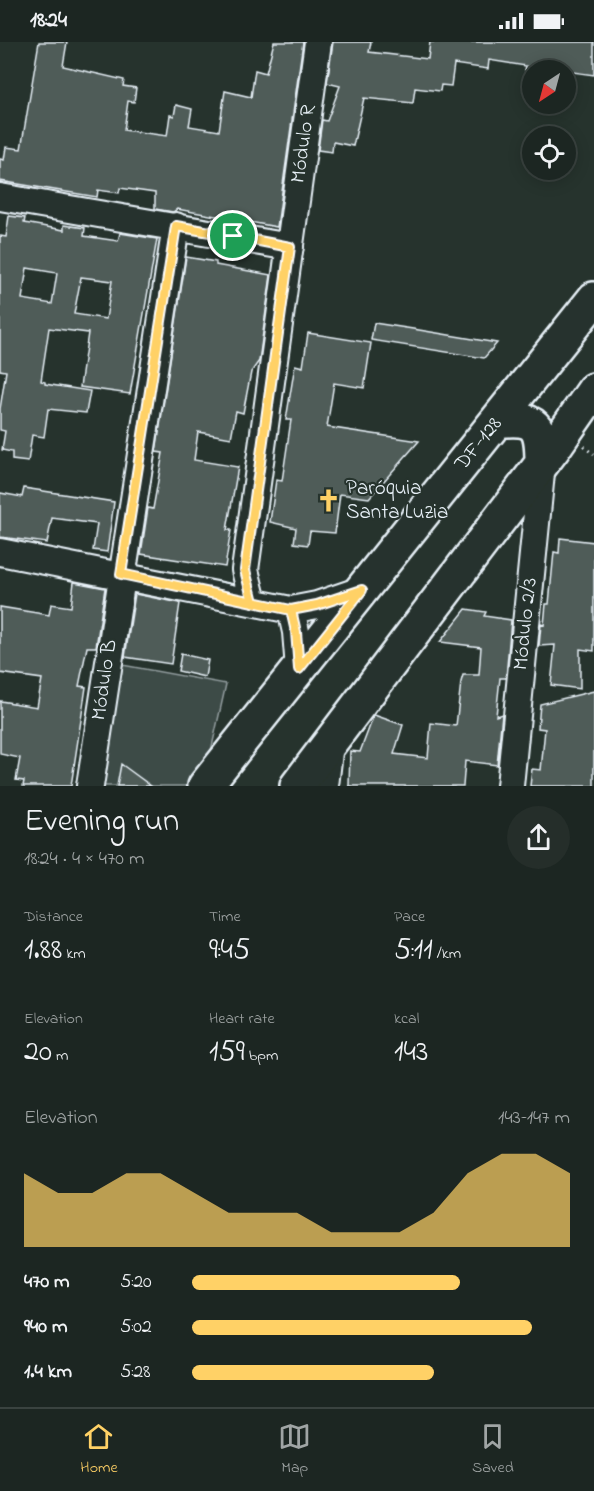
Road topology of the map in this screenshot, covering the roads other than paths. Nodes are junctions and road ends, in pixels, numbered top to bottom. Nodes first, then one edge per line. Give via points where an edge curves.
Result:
1 (318, 42) edge
2 (0, 196) edge
3 (176, 226) junction
4 (290, 247) junction
5 (594, 299) edge
6 (594, 390) edge
7 (498, 421) junction
8 (542, 463) junction
9 (0, 552) edge
10 (121, 574) junction
11 (362, 590) junction
12 (253, 602) junction
13 (291, 610) junction
14 (299, 669) junction
15 (330, 743) junction
16 (90, 786) edge
17 (205, 786) edge
18 (297, 786) edge
19 (325, 786) edge
20 (510, 786) edge

1 - 4 street, Módulo R
2 - 3 street
3 - 4 street
3 - 10 street, Módulo B
4 - 12 street, Módulo R via 245,570
5 - 7 main road, DF-128 / DF-128
6 - 8 main road
7 - 8 main road via 517,418 529,421 539,430
7 - 11 main road, DF-128 / DF-128
8 - 15 main road
8 - 20 street, Módulo 2/3
9 - 10 street
10 - 12 street
10 - 16 street, Módulo B
11 - 13 street
11 - 14 main road, DF-128 / DF-128
12 - 13 street
13 - 14 street
14 - 17 main road, DF-128 / DF-128
15 - 18 main road
15 - 19 street

